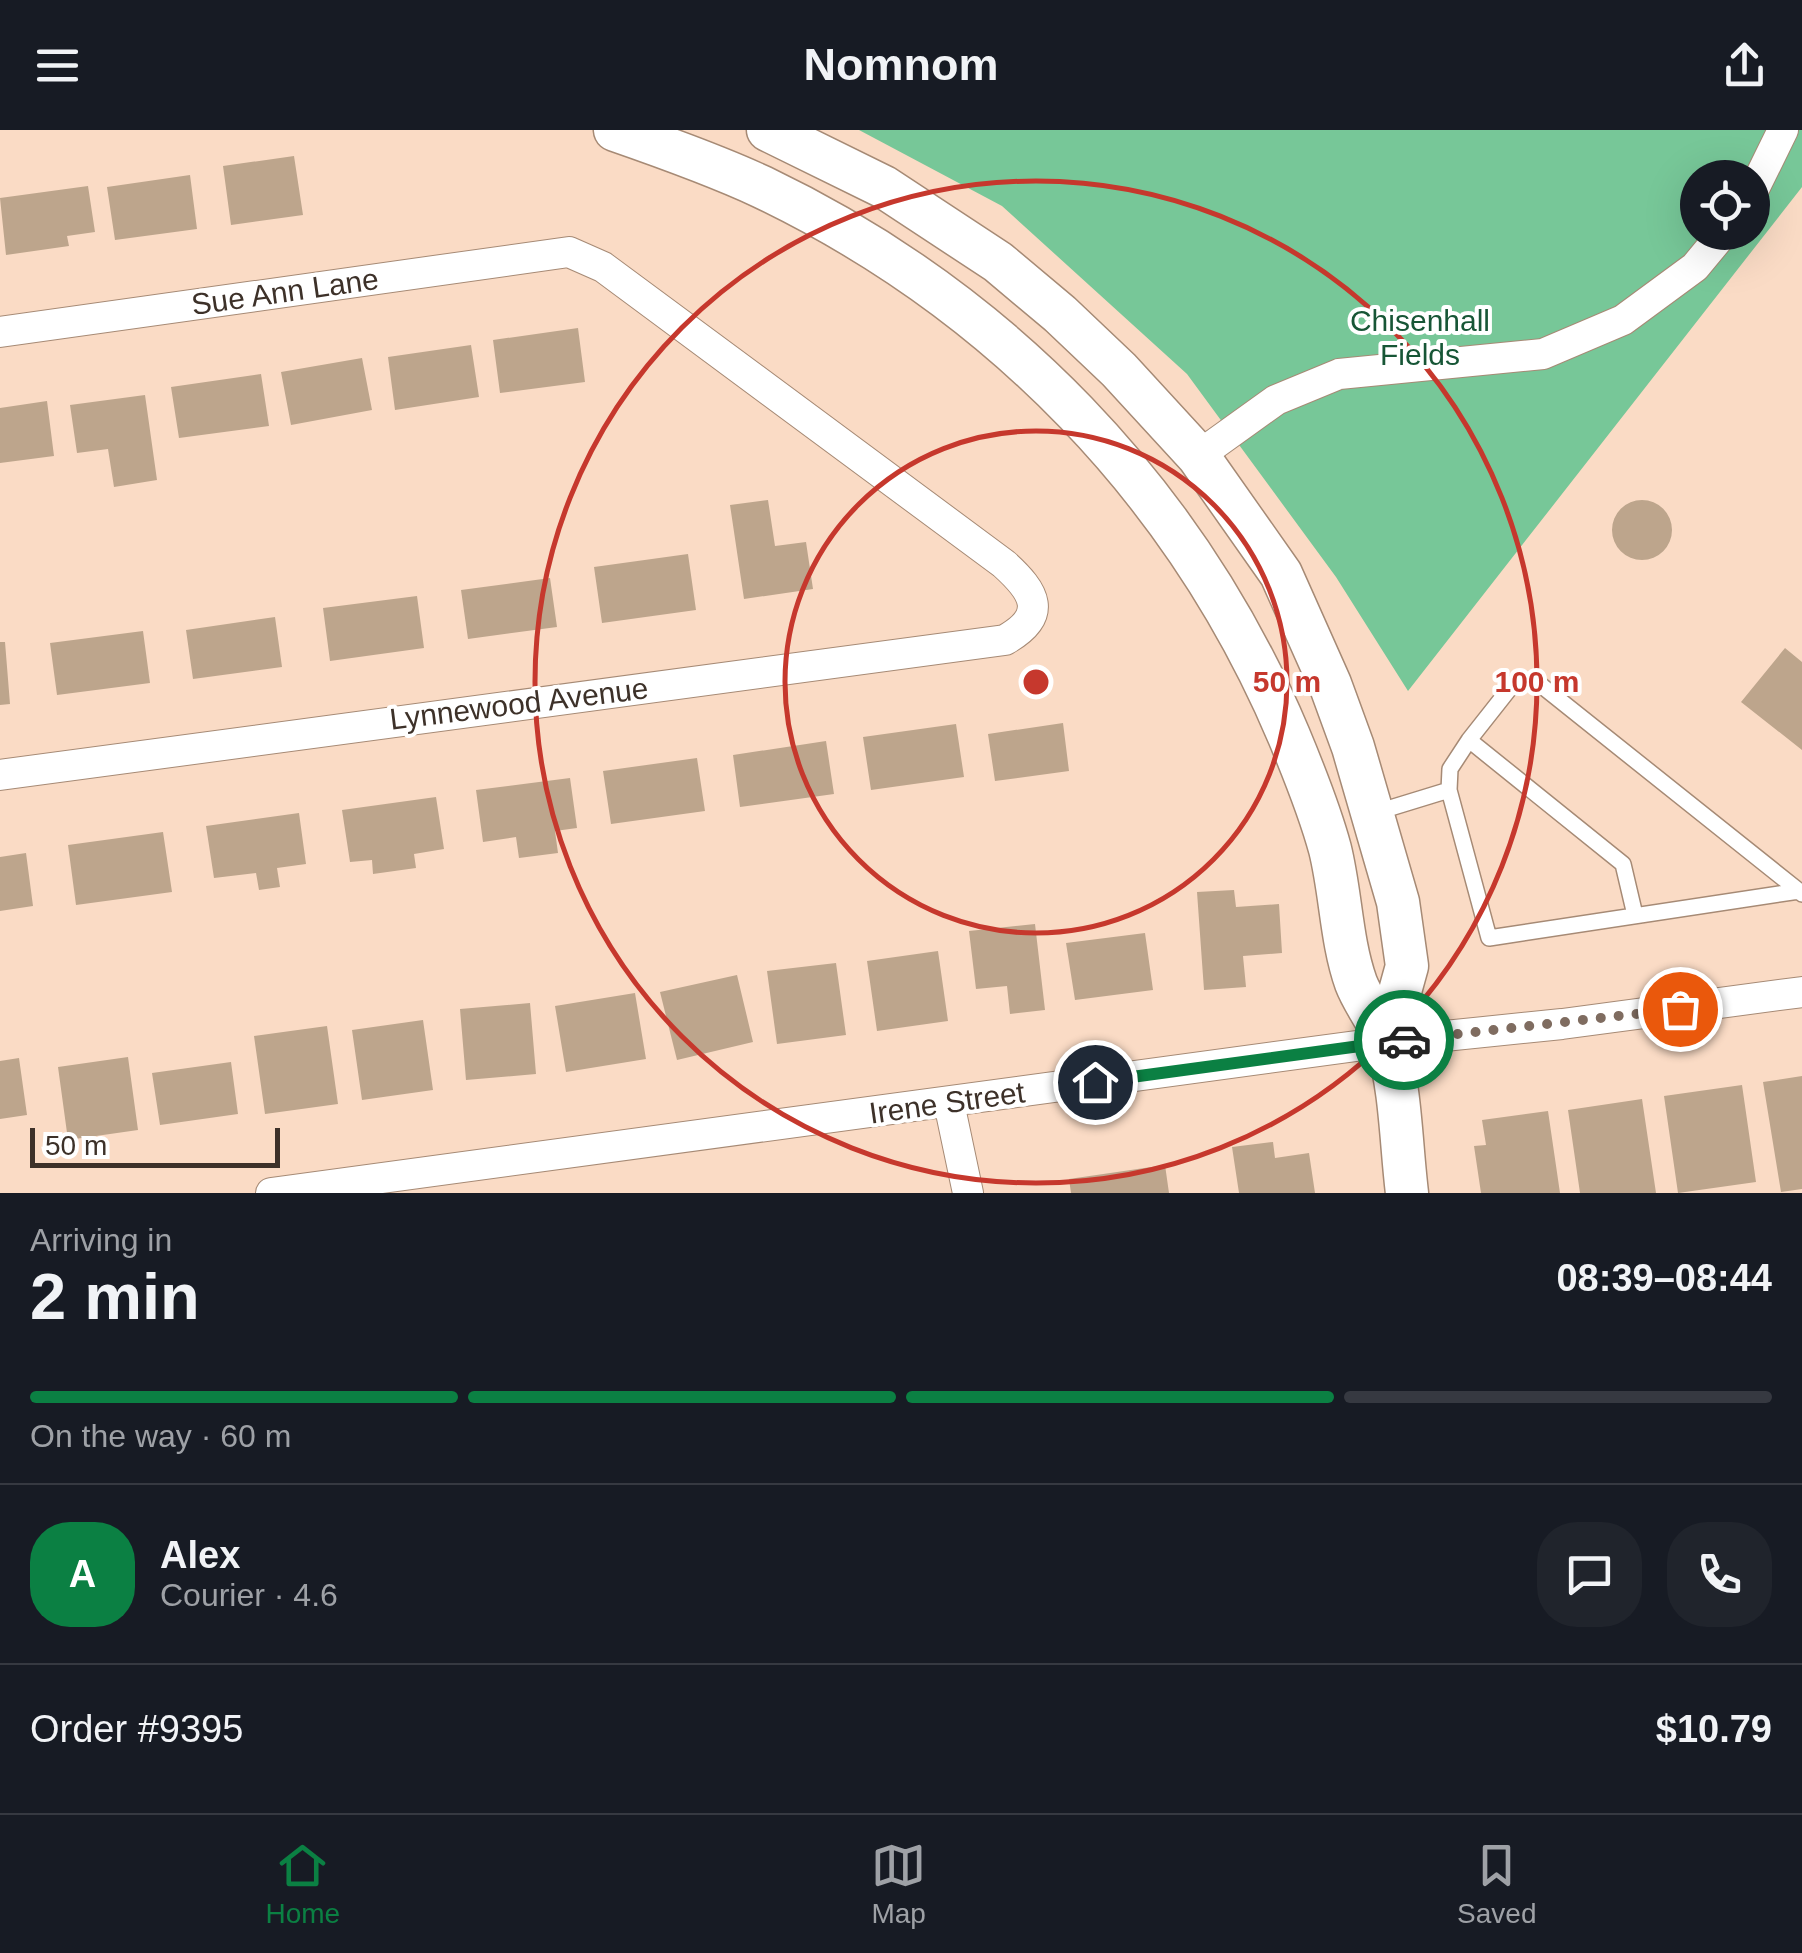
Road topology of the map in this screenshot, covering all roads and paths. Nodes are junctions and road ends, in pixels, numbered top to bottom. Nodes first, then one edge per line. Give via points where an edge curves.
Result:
1 (614, 130) edge
2 (768, 130) edge
3 (1783, 130) edge
4 (1768, 160) edge
5 (1709, 250) edge
6 (0, 332) edge
7 (1198, 456) junction
8 (1031, 619) joint
9 (1468, 740) junction
10 (0, 775) edge
11 (1449, 790) junction
12 (1374, 813) junction
13 (1800, 892) edge
14 (1635, 915) junction
15 (1802, 992) edge
16 (1386, 1042) junction
17 (949, 1103) junction
18 (317, 1190) edge
19 (270, 1193) edge
20 (968, 1193) edge
21 (1407, 1193) edge

1 - 16 main road via 761,186 962,308 1075,408 1126,467 1228,615 1289,735 1329,848 1356,982
2 - 7 main road via 884,186 998,262 1119,370
3 - 4 street
5 - 7 street via 1623,320 1543,354 1339,374 1276,400
6 - 8 street, Sue Ann Lane via 569,252 603,266 1004,564 1031,593
7 - 12 main road via 1281,574 1330,684
8 - 10 street, Lynnewood Avenue via 1006,640
9 - 11 lane via 1450,769
9 - 13 lane via 1514,683 1537,682
9 - 14 lane via 1622,864
11 - 12 lane
11 - 14 lane via 1489,938
12 - 16 main road via 1407,966
13 - 14 lane
15 - 16 street, Irene Street
16 - 17 street, Irene Street
16 - 21 main road
17 - 18 street, Irene Street
17 - 20 street
18 - 19 street, Irene Street

